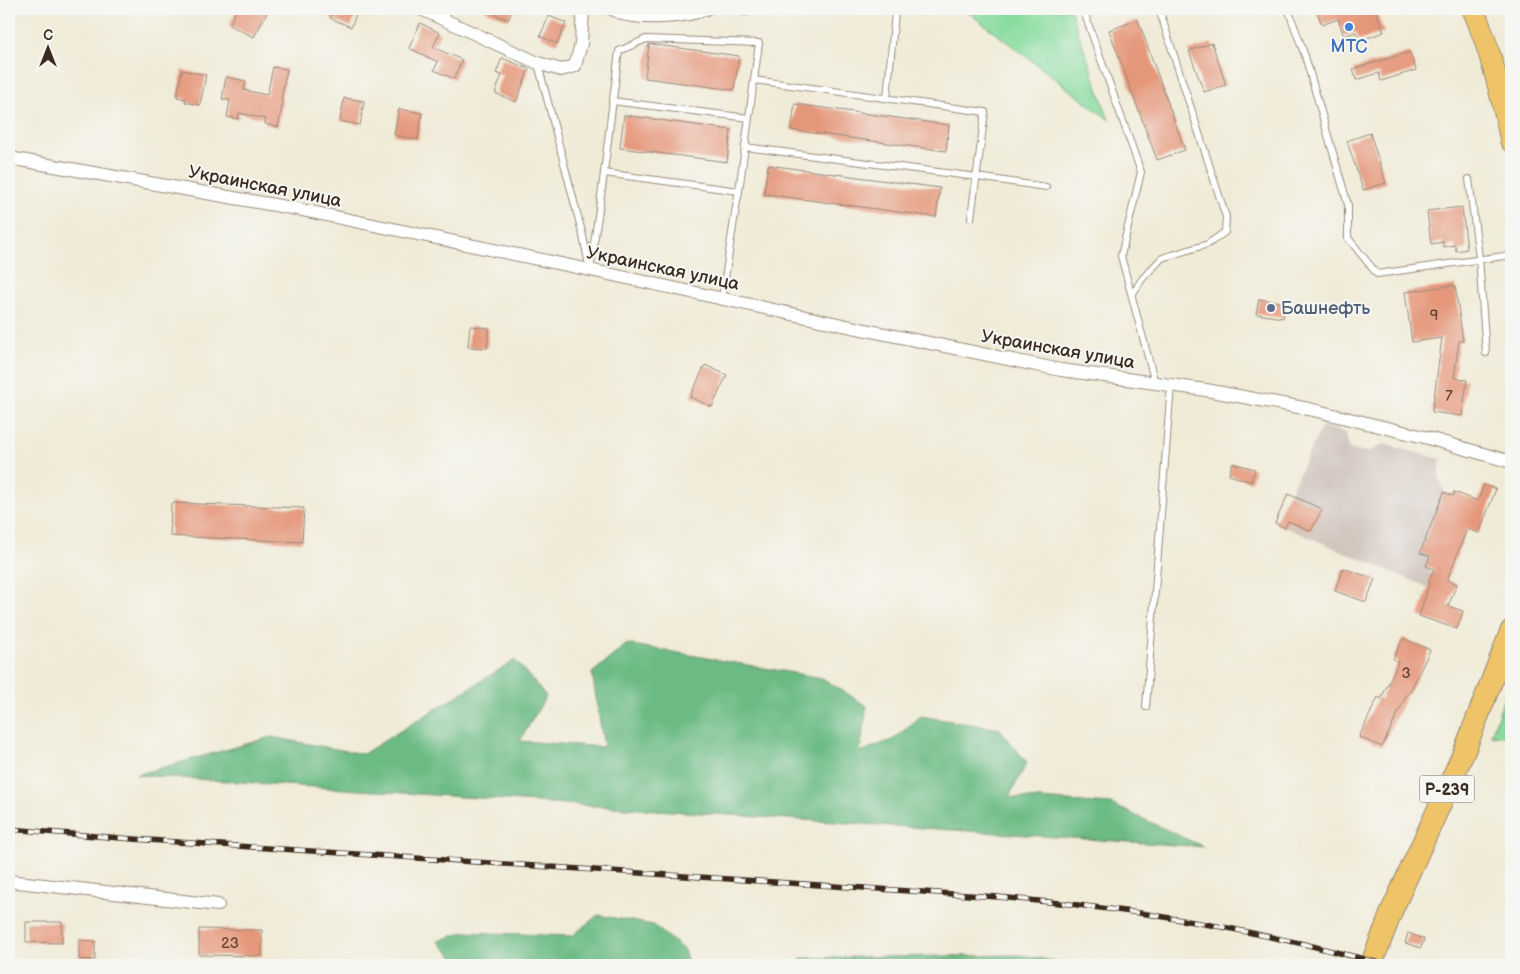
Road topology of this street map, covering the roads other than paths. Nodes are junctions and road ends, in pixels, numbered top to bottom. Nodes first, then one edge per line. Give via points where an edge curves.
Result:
1 (421, 9) edge
2 (583, 9) edge
3 (612, 9) edge
4 (706, 9) edge
5 (1094, 9) edge
6 (1159, 9) edge
7 (1288, 9) edge
8 (1473, 9) edge
9 (895, 12) dead end
10 (538, 63) junction
11 (754, 80) junction
12 (887, 98) junction
13 (612, 101) junction
14 (749, 118) junction
15 (1511, 141) edge
16 (745, 147) junction
17 (9, 158) edge
18 (604, 173) junction
19 (977, 177) junction
20 (1469, 179) dead end
21 (1046, 188) dead end
22 (740, 191) junction
23 (971, 218) dead end
24 (1511, 254) edge
25 (1479, 258) junction
26 (590, 270) junction
27 (1132, 295) junction
28 (722, 298) junction
29 (1486, 353) dead end
30 (1155, 383) junction
31 (1172, 386) junction
32 (1511, 462) edge
33 (1511, 631) edge
34 (1146, 707) dead end
35 (9, 882) edge
36 (218, 905) dead end
37 (1371, 965) edge

1 - 10 street
2 - 10 street via 581,44 575,66 561,70
3 - 4 street via 626,15 663,17
5 - 27 lane via 1084,12 1141,172 1121,256
6 - 27 lane via 1226,218 1225,232 1208,244 1162,258
7 - 25 lane via 1348,204 1348,238 1377,274
8 - 15 highway via 1484,35
9 - 12 lane
10 - 26 lane
11 - 12 lane
11 - 13 lane via 759,43 646,39 619,51
11 - 14 lane
12 - 19 lane via 985,112
13 - 14 lane
13 - 18 lane
14 - 16 lane
16 - 19 lane
16 - 22 lane
17 - 26 street, Украинская улица via 297,209
18 - 22 lane
18 - 26 lane
19 - 21 lane
19 - 23 lane
20 - 25 lane
22 - 28 lane
24 - 25 lane
25 - 29 lane
26 - 28 street, Украинская улица
27 - 30 lane
28 - 30 street, Украинская улица via 1061,370
30 - 31 street, Украинская улица
31 - 32 street, Украинская улица via 1310,408
31 - 34 lane
33 - 37 highway, Р-239 via 1464,752
35 - 36 street

